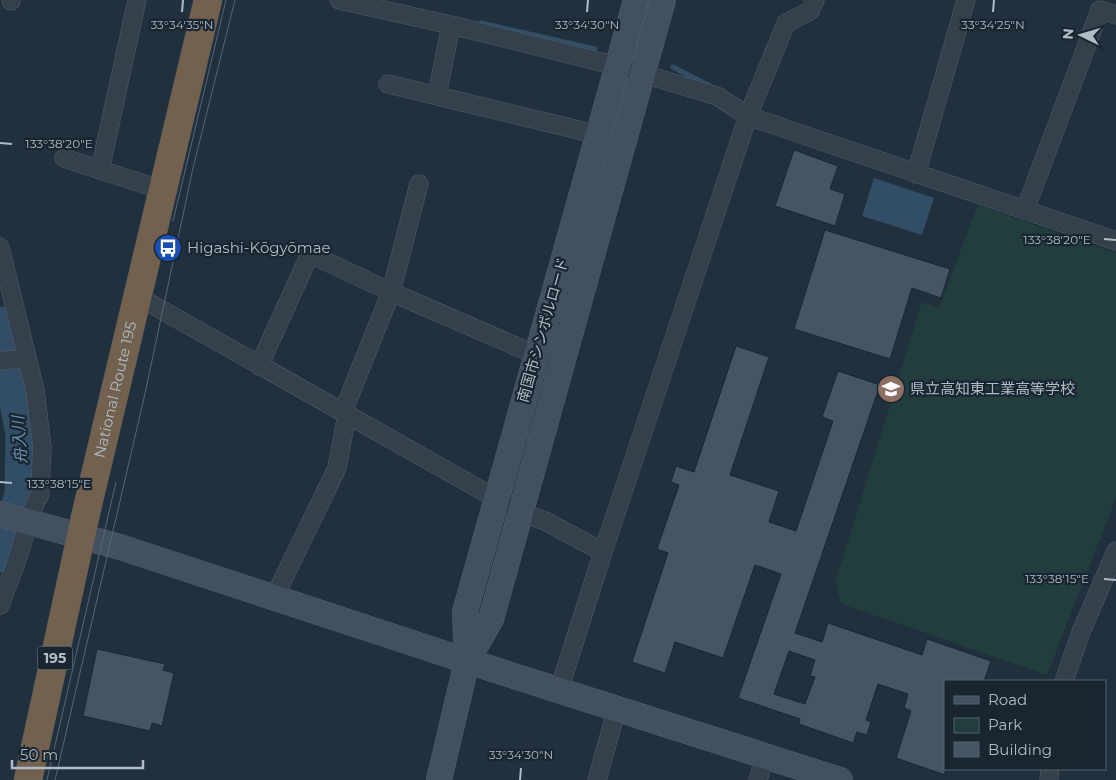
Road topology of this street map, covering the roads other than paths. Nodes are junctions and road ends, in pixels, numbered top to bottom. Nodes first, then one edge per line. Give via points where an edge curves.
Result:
1 (137, 0) edge
2 (208, 0) edge
3 (339, 0) edge
4 (636, 0) edge
5 (663, 0) edge
6 (815, 0) edge
7 (966, 0) edge
8 (1116, 15) edge
9 (451, 25) junction
10 (617, 66) junction
11 (642, 74) junction
12 (388, 84) dead end
13 (437, 95) junction
14 (748, 116) junction
15 (598, 136) junction
16 (64, 158) dead end
17 (100, 170) junction
18 (916, 174) junction
19 (419, 184) dead end
20 (162, 190) junction
21 (1025, 210) junction
22 (1116, 241) edge
23 (0, 247) edge
24 (391, 292) junction
25 (137, 296) junction
26 (536, 355) junction
27 (27, 358) junction
28 (0, 361) edge
29 (259, 366) junction
30 (345, 413) junction
31 (496, 498) junction
32 (520, 512) junction
33 (14, 518) edge
34 (82, 535) junction
35 (1116, 551) edge
36 (603, 552) junction
37 (274, 598) junction
38 (0, 605) edge
39 (467, 661) junction
40 (1064, 680) edge
41 (559, 690) junction
42 (617, 708) junction
43 (764, 755) junction
44 (28, 780) edge
45 (439, 780) edge
46 (597, 780) edge
47 (758, 780) edge
48 (840, 780) edge

1 - 17 street
2 - 20 highway, National Route 195 / 195
3 - 9 street
4 - 10 street, 南国市シンボルロード
5 - 11 street, 南国市シンボルロード
6 - 14 street via 810,11 786,23
7 - 18 street
8 - 21 street via 1100,10
9 - 10 street
9 - 13 street
10 - 11 street
10 - 15 street, 南国市シンボルロード
11 - 14 street via 717,96
11 - 32 street, 南国市シンボルロード
12 - 13 street
13 - 15 street
14 - 18 street
14 - 36 street
15 - 26 street, 南国市シンボルロード
16 - 17 street
17 - 20 street
18 - 21 street
19 - 24 street
20 - 25 highway, National Route 195 / 195
21 - 22 street
23 - 27 street
24 - 26 street
24 - 29 street via 310,254
24 - 30 street
25 - 29 street
25 - 34 highway, National Route 195 / 195
26 - 31 street, 南国市シンボルロード
27 - 28 street
27 - 33 street via 35,390 42,447 40,494
29 - 30 street
30 - 31 street
30 - 37 street via 337,468
31 - 32 street
31 - 39 street, 南国市シンボルロード via 465,612
32 - 36 street via 545,521
32 - 39 street, 南国市シンボルロード via 491,619
33 - 34 street
33 - 38 street via 16,563
34 - 37 street
34 - 44 highway, National Route 195 / 195
35 - 40 street
36 - 41 street
37 - 39 street
39 - 41 street
39 - 45 street
41 - 42 street
42 - 43 street
42 - 46 street
43 - 47 street
43 - 48 street

